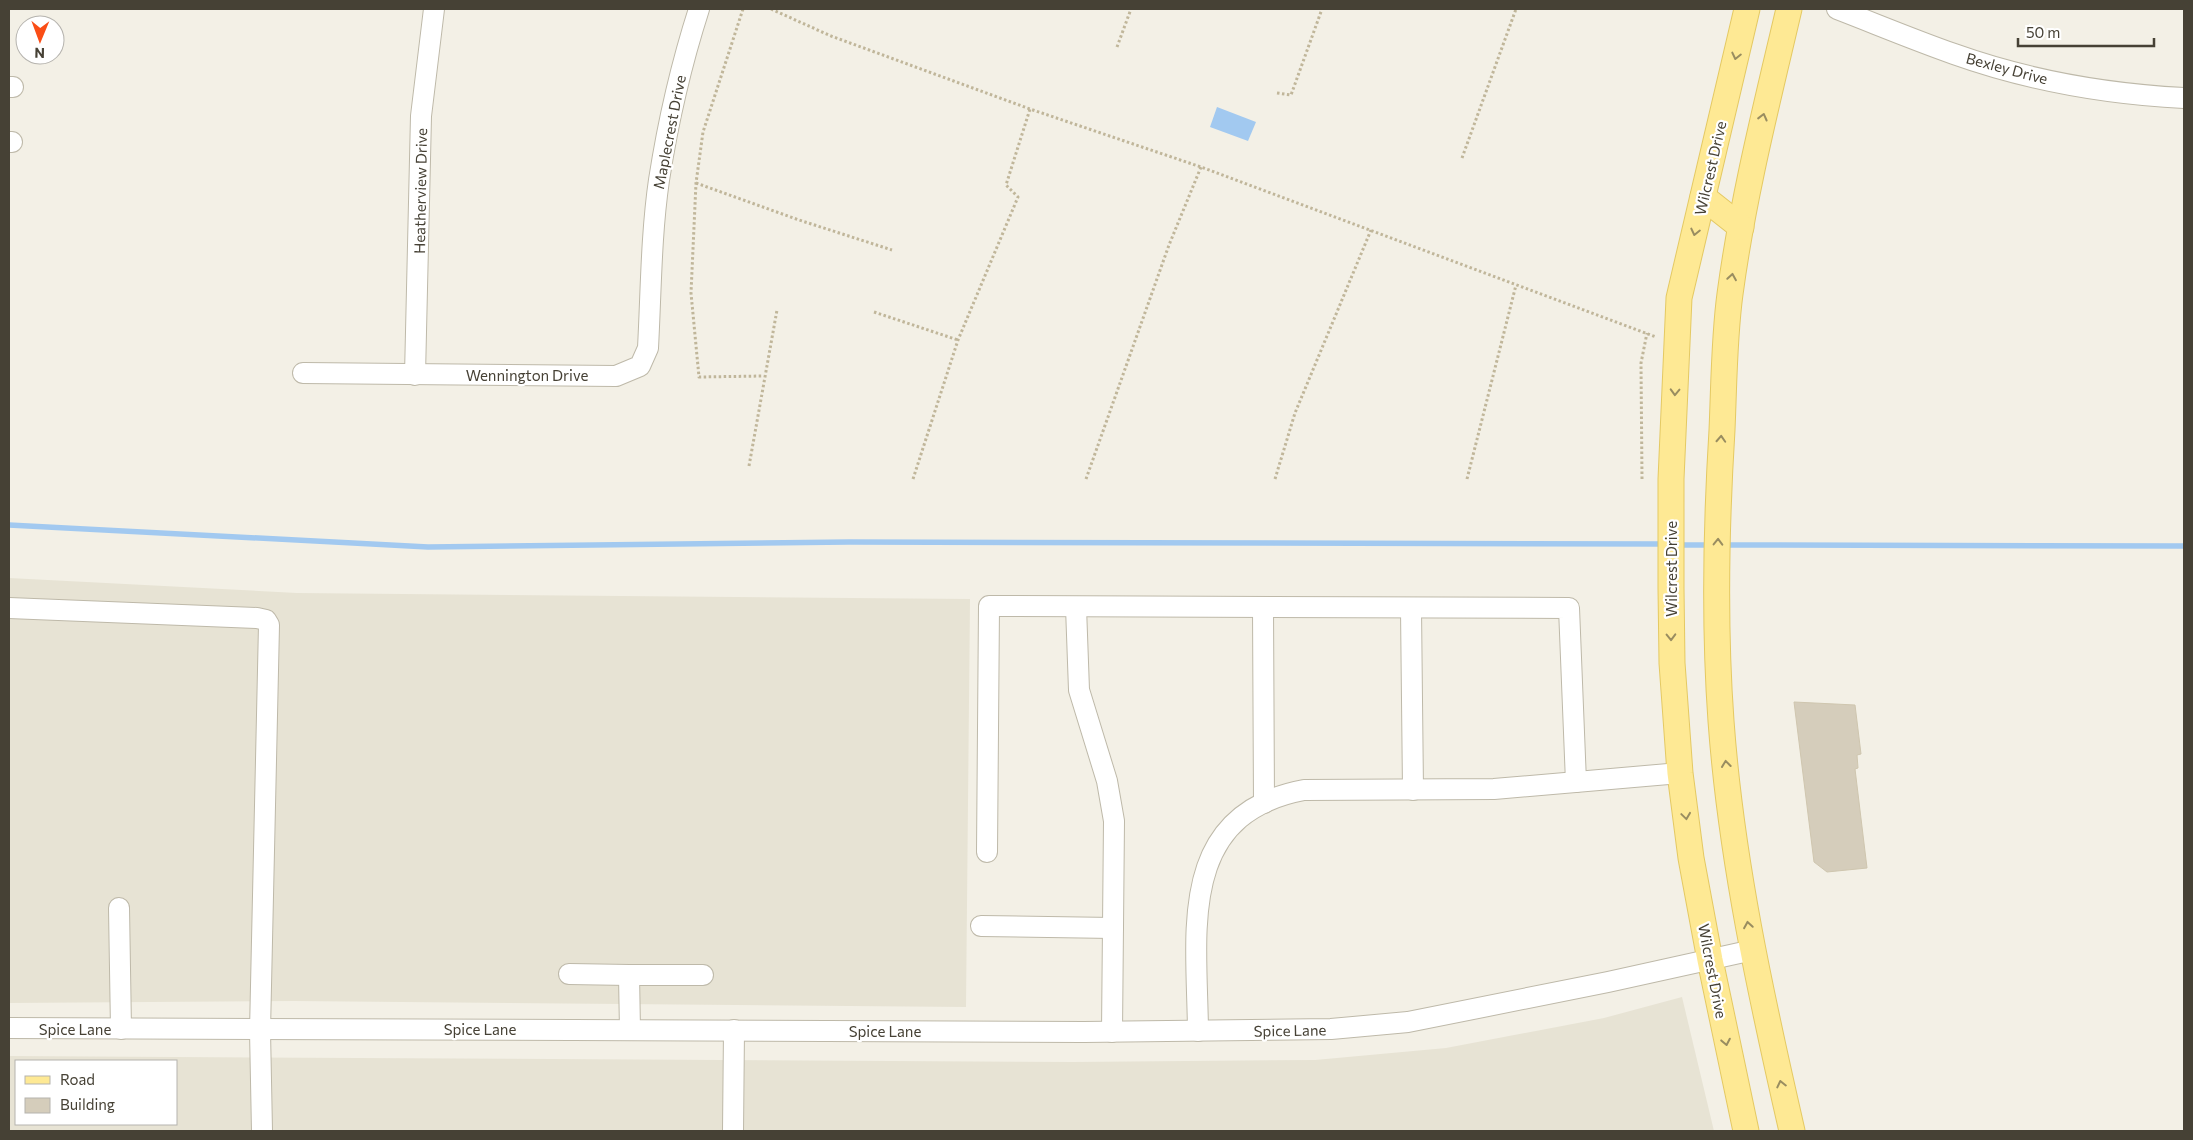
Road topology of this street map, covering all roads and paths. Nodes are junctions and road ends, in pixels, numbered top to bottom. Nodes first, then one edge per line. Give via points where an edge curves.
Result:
1 (434, 9) edge
2 (699, 9) edge
3 (744, 9) edge
4 (771, 9) edge
5 (1131, 9) edge
6 (1322, 9) edge
7 (1516, 9) edge
8 (1747, 9) edge
9 (1789, 9) edge
10 (1837, 9) edge
11 (1116, 47) dead end
12 (1277, 93) dead end
13 (2184, 98) edge
14 (1030, 109) junction
15 (1462, 158) dead end
16 (1201, 166) junction
17 (696, 183) junction
18 (1703, 197) junction
19 (1741, 227) junction
20 (1371, 230) junction
21 (892, 250) dead end
22 (652, 258) joint
23 (1516, 284) junction
24 (776, 310) dead end
25 (874, 312) dead end
26 (1647, 333) junction
27 (1677, 338) junction
28 (958, 340) junction
29 (303, 373) dead end
30 (415, 375) junction
31 (764, 376) junction
32 (749, 466) dead end
33 (913, 479) dead end
34 (1086, 479) dead end
35 (1275, 479) dead end
36 (1467, 479) dead end
37 (1642, 479) dead end
38 (1076, 607) junction
39 (9, 608) edge
40 (1264, 608) junction
41 (1412, 609) junction
42 (1680, 773) junction
43 (1576, 782) junction
44 (1412, 790) junction
45 (1264, 803) junction
46 (987, 852) dead end
47 (119, 908) dead end
48 (981, 926) dead end
49 (1113, 928) junction
50 (1753, 950) junction
51 (1710, 960) junction
52 (569, 974) dead end
53 (629, 975) junction
54 (703, 975) dead end
55 (9, 1028) edge
56 (121, 1029) junction
57 (630, 1030) junction
58 (734, 1030) junction
59 (260, 1031) junction
60 (1198, 1031) junction
61 (1112, 1032) junction
62 (262, 1131) edge
63 (733, 1131) edge
64 (1746, 1131) edge
65 (1792, 1131) edge

1 - 30 street, Heatherview Drive via 422,116
2 - 22 street, Maplecrest Drive via 675,92 659,181
3 - 17 path via 703,132
4 - 14 path via 831,36
5 - 11 path
6 - 12 path via 1291,95
7 - 15 path
8 -> 18 main road, Wilcrest Drive
19 -> 9 main road
10 - 13 street, Bexley Drive via 1955,54 2028,76 2142,96
14 - 16 path
14 - 28 path via 1006,185 1018,197
16 - 20 path
16 - 34 path via 1169,245
17 - 21 path
17 - 31 path via 690,292 699,377
18 - 19 main road
18 -> 27 main road, Wilcrest Drive via 1679,298
50 -> 19 main road via 1721,723 1717,590 1718,488 1729,296
20 - 23 path
20 - 35 path via 1296,413
22 - 30 street, Wennington Drive via 648,348 640,366 616,376
23 - 26 path
23 - 36 path
24 - 31 path
25 - 28 path
26 - 27 path
26 - 37 path via 1641,363
27 -> 42 main road, Wilcrest Drive via 1671,588 1672,663
28 - 33 path
29 - 30 street, Wennington Drive
31 - 32 path
38 - 40 street
38 - 46 street via 989,606
38 - 49 street via 1079,690 1112,800
39 - 59 street via 266,620
40 - 41 street
40 - 45 street
41 - 43 street via 1569,608
41 - 44 street
42 - 43 street
42 -> 51 main road, Wilcrest Drive
43 - 44 street via 1494,789
44 - 45 street via 1304,790
45 - 60 street via 1239,819 1224,836 1205,871 1197,916
47 - 56 street
48 - 49 street
49 - 61 street
50 - 51 street, Spice Lane
65 -> 50 main road
51 - 60 street, Spice Lane via 1408,1022 1331,1029
51 -> 64 main road, Wilcrest Drive
52 - 53 street
53 - 54 street
53 - 57 street
55 - 56 street, Spice Lane
56 - 59 street, Spice Lane
57 - 58 street, Spice Lane
57 - 59 street, Spice Lane
58 - 61 street, Spice Lane
58 - 63 street
59 - 62 street
60 - 61 street, Spice Lane

